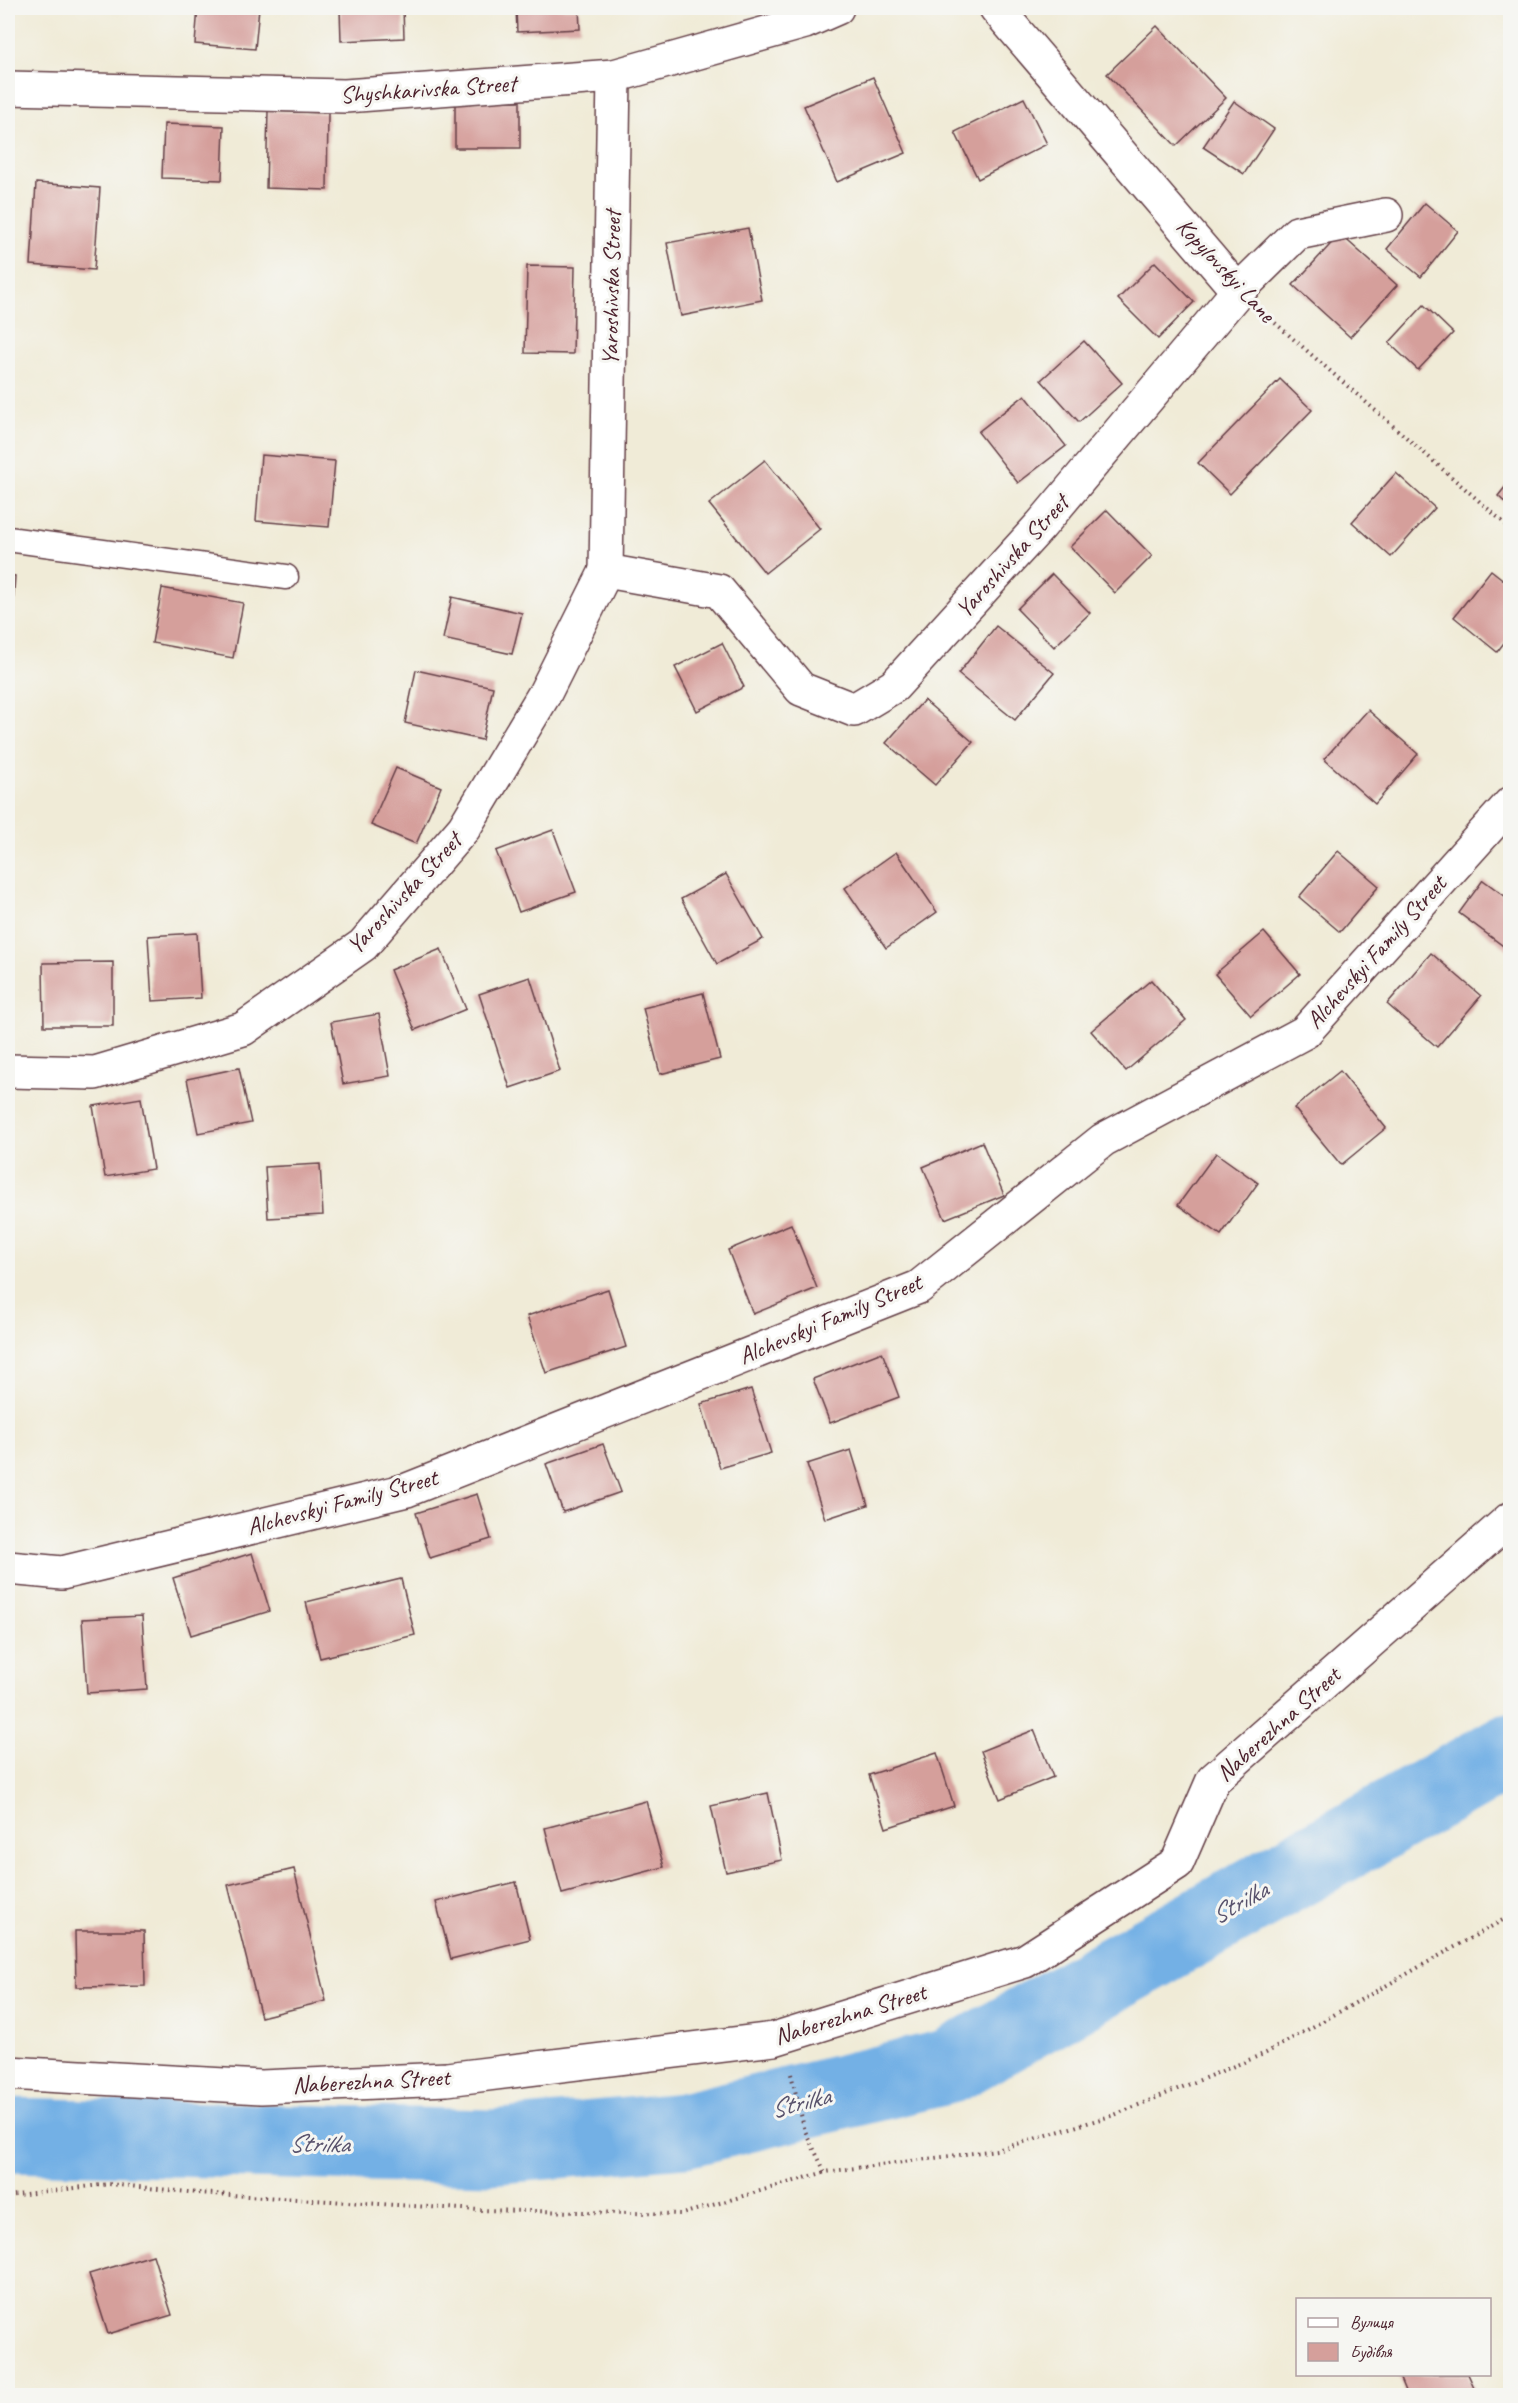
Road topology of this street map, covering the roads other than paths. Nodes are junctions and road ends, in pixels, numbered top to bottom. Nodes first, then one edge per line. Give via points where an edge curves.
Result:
1 (837, 8) edge
2 (996, 8) edge
3 (614, 76) junction
4 (8, 88) edge
5 (1386, 215) dead end
6 (1238, 291) junction
7 (8, 539) edge
8 (606, 572) junction
9 (286, 576) dead end
10 (1510, 804) edge
11 (8, 1071) edge
12 (1510, 1519) edge
13 (8, 1568) edge
14 (8, 2073) edge

1 - 3 street, Shyshkarivska Street via 805,22
2 - 6 street, Kopylovskyi Lane
3 - 4 street, Shyshkarivska Street via 345,96
3 - 8 street, Yaroshivska Street
5 - 6 street, Yaroshivska Street via 1298,233
6 - 8 street, Yaroshivska Street via 1041,525 894,686 854,710 801,689 719,591
7 - 9 lane
8 - 11 street, Yaroshivska Street via 545,693 464,828 363,945 243,1029 95,1073
10 - 13 street, Alchevskyi Family Street via 1305,1032 1103,1140 919,1287 407,1490 62,1573
12 - 14 street, Naberezhna Street via 1213,1780 1177,1863 1025,1961 774,2039 447,2079 261,2087

